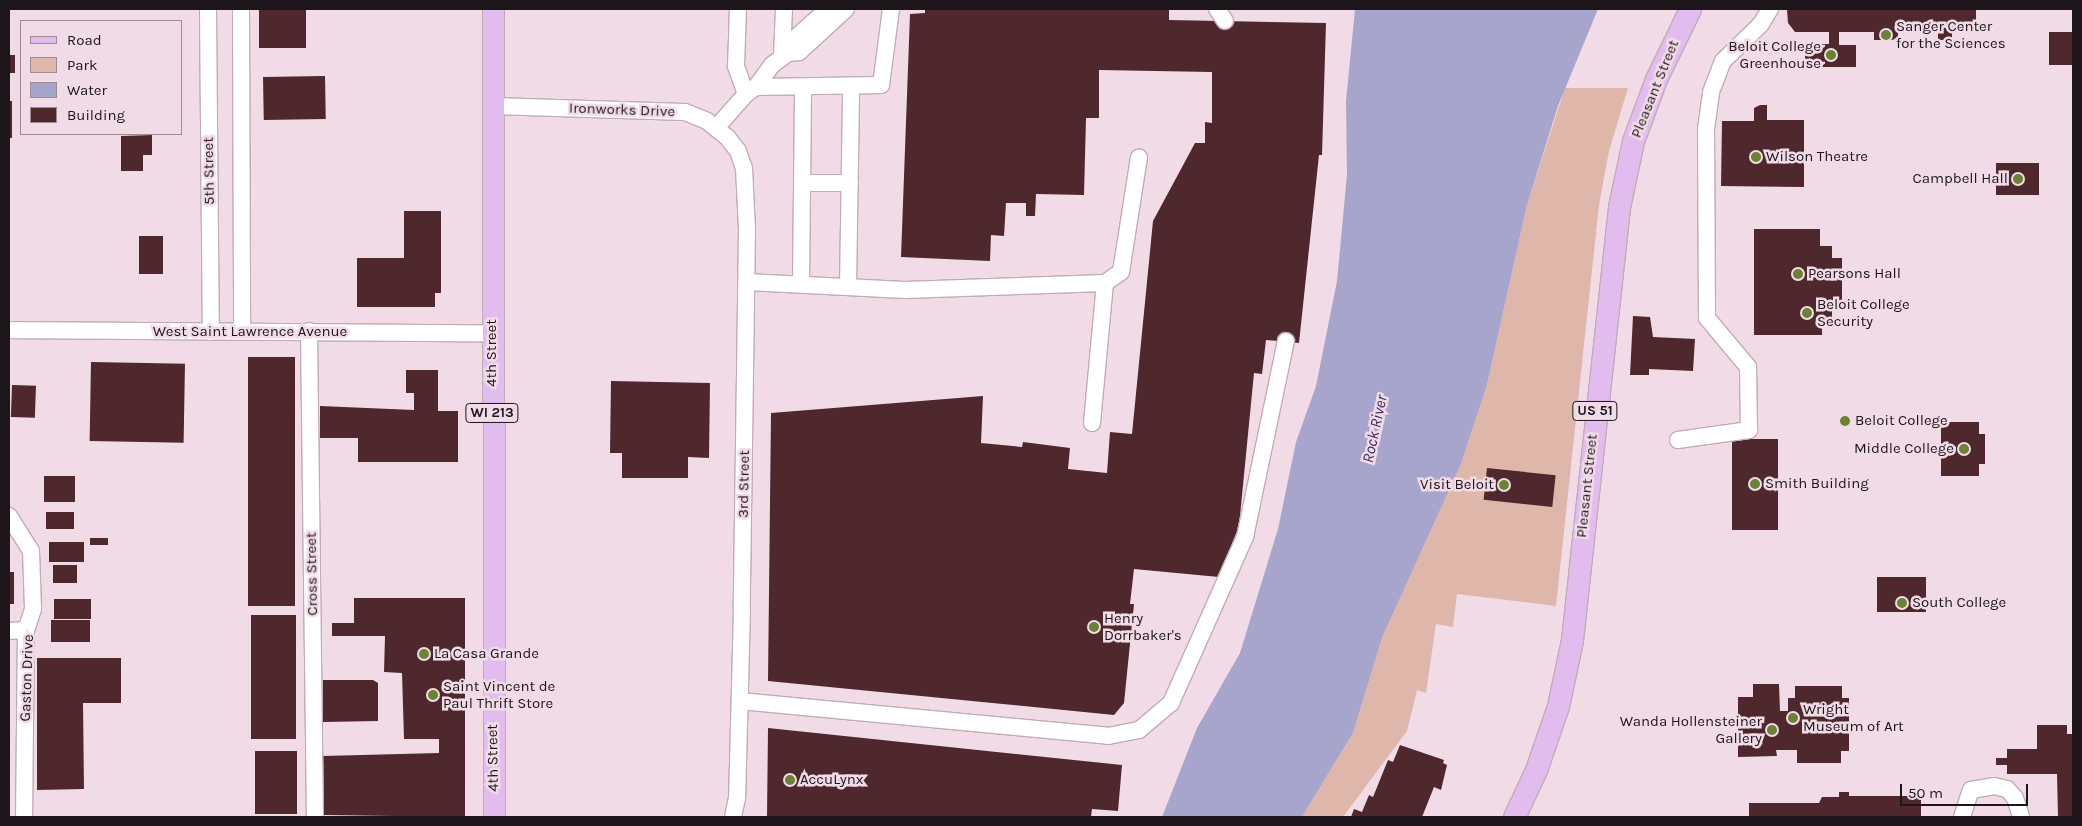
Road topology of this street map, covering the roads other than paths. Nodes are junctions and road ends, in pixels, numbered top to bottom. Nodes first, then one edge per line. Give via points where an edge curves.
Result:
1 (208, 9) edge
2 (241, 9) edge
3 (492, 9) edge
4 (738, 9) edge
5 (784, 9) edge
6 (828, 9) edge
7 (846, 9) edge
8 (891, 9) edge
9 (1690, 9) edge
10 (1770, 9) edge
11 (815, 29) junction
12 (785, 55) junction
13 (802, 88) junction
14 (851, 88) junction
15 (751, 90) junction
16 (492, 106) junction
17 (716, 128) junction
18 (738, 151) joint
19 (1139, 156) dead end
20 (802, 183) junction
21 (850, 183) junction
22 (747, 282) junction
23 (1105, 283) junction
24 (801, 284) junction
25 (848, 287) junction
26 (9, 330) edge
27 (310, 331) junction
28 (211, 332) junction
29 (242, 332) junction
30 (492, 333) junction
31 (1286, 341) dead end
32 (1092, 423) dead end
33 (1678, 440) dead end
34 (9, 516) edge
35 (9, 630) edge
36 (26, 630) junction
37 (740, 701) junction
38 (24, 817) edge
39 (315, 817) edge
40 (494, 817) edge
41 (732, 817) edge
42 (1514, 817) edge
43 (1962, 817) edge
44 (2021, 817) edge

1 - 28 street, 5th Street
2 - 29 street
3 - 16 main road, 4th Street / WI 213
4 - 15 street via 736,66
5 - 12 street
6 - 11 street
7 - 11 street
8 - 14 street via 881,85
9 - 42 main road, Pleasant Street / US 51 via 1656,79 1633,141 1619,208 1572,640 1558,706 1536,770
10 - 33 street via 1767,17 1735,46 1717,72 1706,129 1707,318 1748,367 1749,430
11 - 12 street via 793,40
12 - 15 street
13 - 14 street
13 - 15 street
13 - 20 street
14 - 21 street
15 - 17 street
16 - 17 street, Ironworks Drive via 686,112
16 - 30 main road, 4th Street / WI 213
17 - 18 street, Ironworks Drive
18 - 22 street, 3rd Street via 744,168
19 - 23 street via 1121,272
20 - 21 street
20 - 24 street
21 - 25 street
22 - 24 street
22 - 37 street, 3rd Street
23 - 25 street via 905,290
23 - 32 street
24 - 25 street
26 - 28 street, West Saint Lawrence Avenue
27 - 29 street, West Saint Lawrence Avenue
27 - 30 street, West Saint Lawrence Avenue
27 - 39 street, Cross Street
28 - 29 street, West Saint Lawrence Avenue
30 - 40 main road, 4th Street / WI 213
31 - 37 street via 1242,545 1171,703 1139,730 1108,736
34 - 36 street, Gaston Drive via 31,551 33,610
35 - 36 street
36 - 38 street, Gaston Drive
37 - 41 street, 3rd Street via 737,798
43 - 44 street via 1971,790 1994,786 2008,789 2016,798

